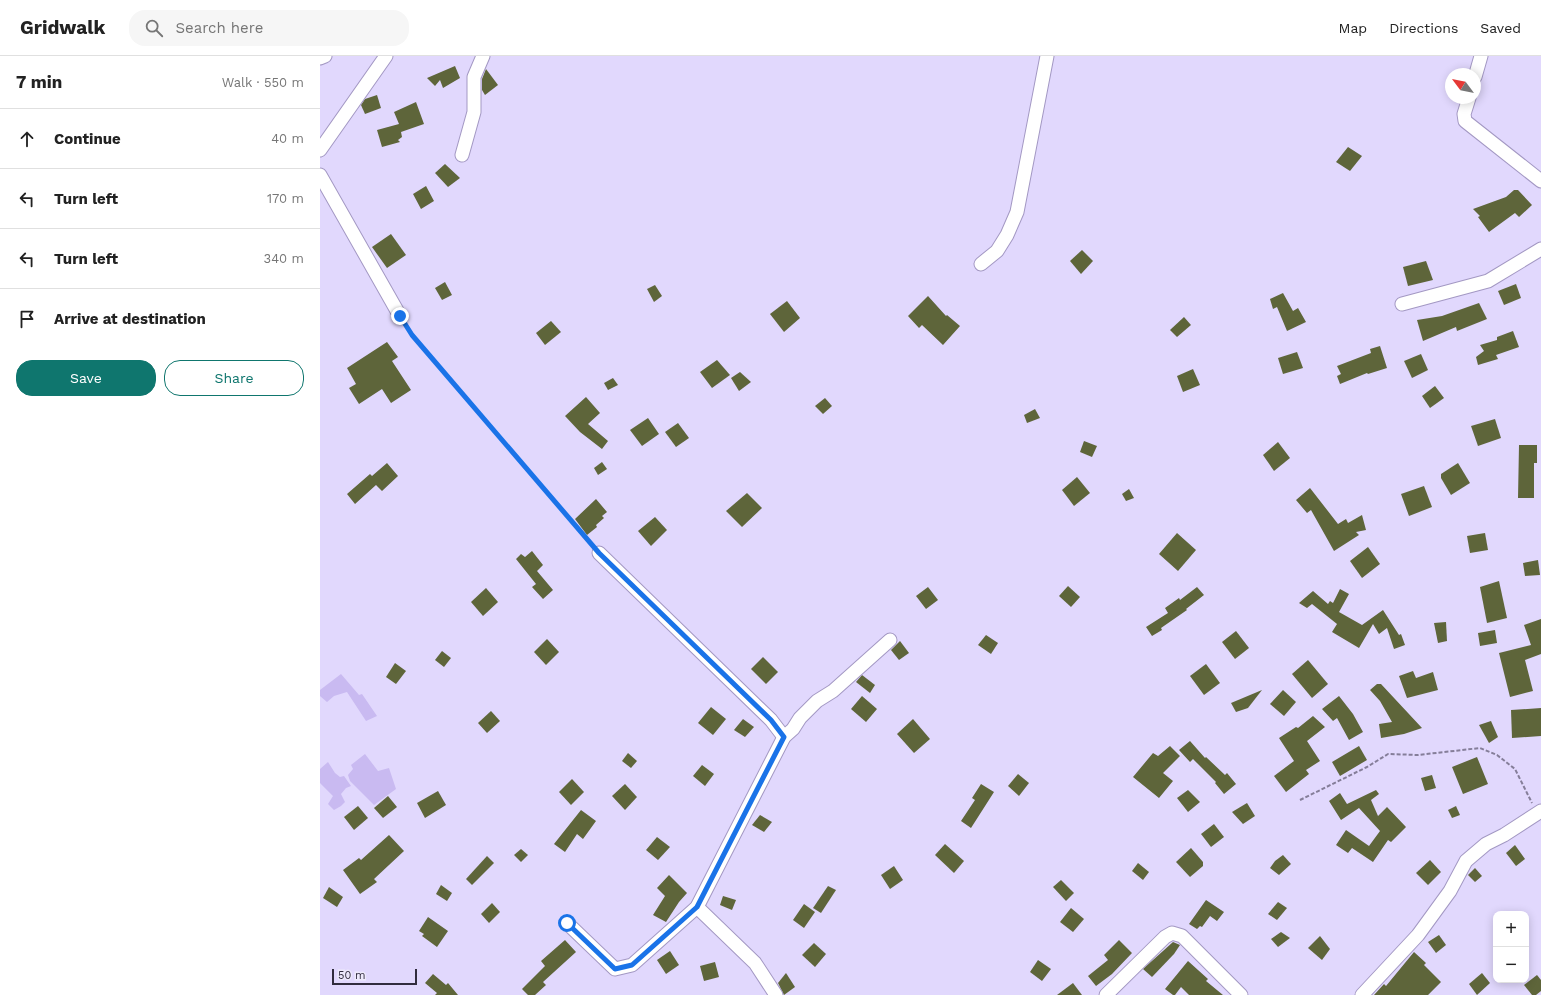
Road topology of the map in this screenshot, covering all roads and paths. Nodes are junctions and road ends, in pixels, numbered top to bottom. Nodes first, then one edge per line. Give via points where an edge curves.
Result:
1 (325, 56) edge
2 (386, 56) edge
3 (483, 56) edge
4 (1047, 56) edge
5 (1481, 56) edge
6 (320, 58) edge
7 (1478, 68) edge
8 (1467, 104) edge
9 (320, 150) edge
10 (462, 155) dead end
11 (320, 175) edge
12 (1541, 182) edge
13 (1541, 249) edge
14 (981, 264) dead end
15 (1402, 304) dead end
16 (400, 316) joint
17 (599, 553) joint
18 (890, 640) dead end
19 (784, 737) junction
20 (1300, 800) dead end
21 (1539, 812) edge
22 (697, 907) junction
23 (567, 923) dead end
24 (776, 995) edge
25 (1106, 995) edge
26 (1241, 995) edge
27 (1362, 995) edge

1 - 6 street
2 - 9 street
3 - 10 street via 474,77 474,112
4 - 14 street via 1017,212 997,251
5 - 7 street
8 - 12 street via 1464,121
11 - 16 street
13 - 15 street via 1488,281
16 - 17 path via 412,335
17 - 19 street via 771,720
18 - 19 street via 817,702
19 - 22 street
20 - 21 path via 1367,768 1388,754 1418,755 1480,748 1497,755 1515,770
21 - 27 street via 1486,844 1466,861 1450,891 1418,935
22 - 23 street via 632,965 615,969
22 - 24 street via 755,963
25 - 26 street via 1172,933 1182,936

